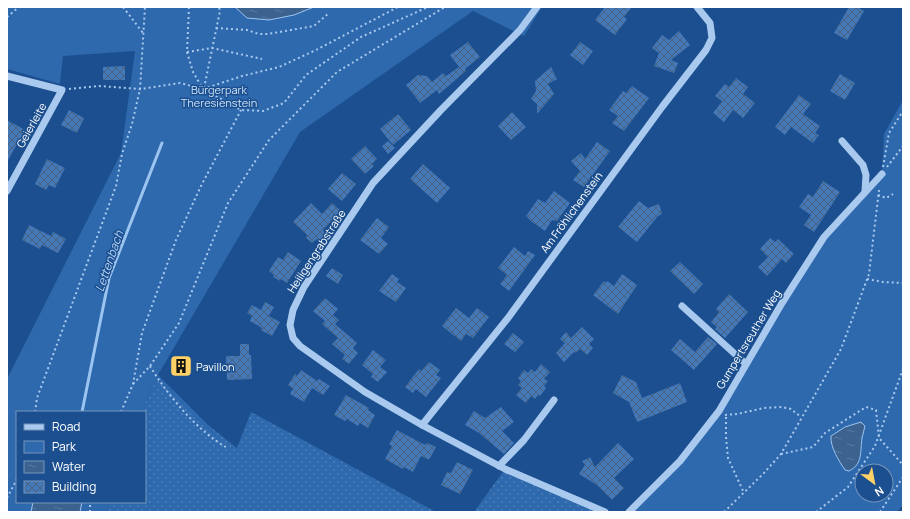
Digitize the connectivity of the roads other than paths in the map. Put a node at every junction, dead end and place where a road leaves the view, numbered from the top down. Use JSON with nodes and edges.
{"nodes":[{"id":1,"x":537,"y":7,"type":"edge"},
{"id":2,"x":697,"y":7,"type":"edge"},
{"id":3,"x":7,"y":76,"type":"edge"},
{"id":4,"x":842,"y":141,"type":"dead end"},
{"id":5,"x":882,"y":174,"type":"road end"},
{"id":6,"x":7,"y":190,"type":"edge"},
{"id":7,"x":865,"y":191,"type":"junction"},
{"id":8,"x":682,"y":306,"type":"dead end"},
{"id":9,"x":746,"y":364,"type":"junction"},
{"id":10,"x":554,"y":400,"type":"dead end"},
{"id":11,"x":422,"y":425,"type":"junction"},
{"id":12,"x":499,"y":466,"type":"junction"},
{"id":13,"x":605,"y":512,"type":"edge"},
{"id":14,"x":629,"y":512,"type":"edge"}],
"edges":[{"from":1,"to":11,"type":"street","name":"Heiligengrabstraße"},
{"from":2,"to":11,"type":"street","name":"Am Fröhlichenstein"},
{"from":3,"to":6,"type":"street","name":"Geierleite"},
{"from":4,"to":7,"type":"street"},
{"from":5,"to":7,"type":"street","name":"Gumpertsreuther Weg"},
{"from":7,"to":9,"type":"street","name":"Gumpertsreuther Weg"},
{"from":8,"to":9,"type":"street"},
{"from":9,"to":14,"type":"street","name":"Gumpertsreuther Weg"},
{"from":10,"to":12,"type":"street"},
{"from":11,"to":12,"type":"street","name":"Heiligengrabstraße"},
{"from":12,"to":13,"type":"street","name":"Heiligengrabstraße"}]}
